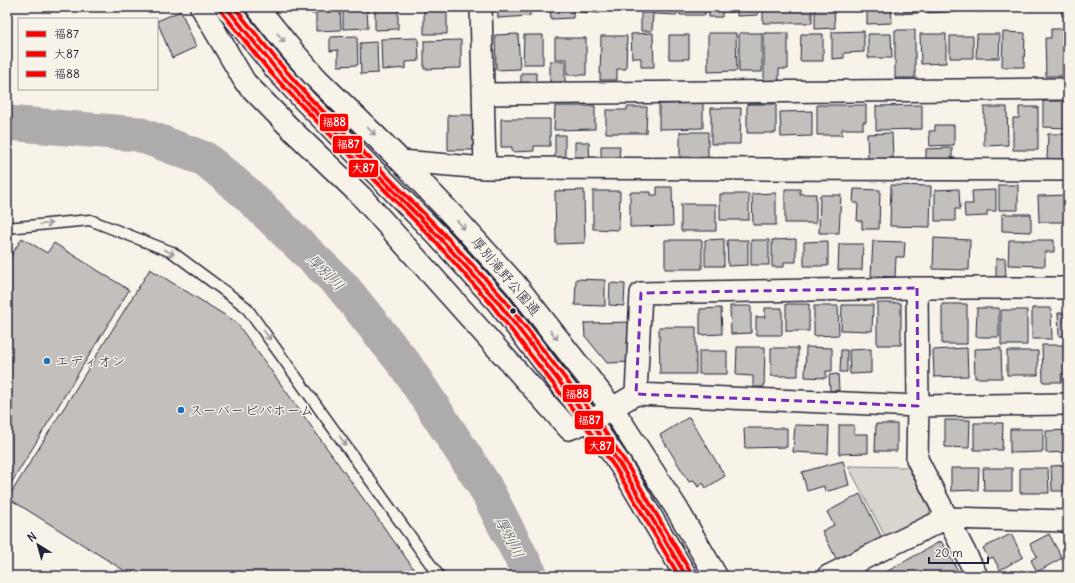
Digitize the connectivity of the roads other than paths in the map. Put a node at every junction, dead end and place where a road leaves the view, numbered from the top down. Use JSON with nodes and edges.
{"nodes":[{"id":1,"x":201,"y":7,"type":"edge"},
{"id":2,"x":226,"y":7,"type":"edge"},
{"id":3,"x":257,"y":7,"type":"edge"},
{"id":4,"x":480,"y":7,"type":"edge"},
{"id":5,"x":1068,"y":89,"type":"edge"},
{"id":6,"x":483,"y":94,"type":"junction"},
{"id":7,"x":402,"y":161,"type":"junction"},
{"id":8,"x":485,"y":168,"type":"junction"},
{"id":9,"x":1068,"y":170,"type":"edge"},
{"id":10,"x":7,"y":228,"type":"edge"},
{"id":11,"x":917,"y":288,"type":"junction"},
{"id":12,"x":1068,"y":288,"type":"edge"},
{"id":13,"x":636,"y":394,"type":"junction"},
{"id":14,"x":1068,"y":404,"type":"edge"},
{"id":15,"x":918,"y":406,"type":"junction"},
{"id":16,"x":612,"y":408,"type":"junction"},
{"id":17,"x":590,"y":421,"type":"junction"},
{"id":18,"x":947,"y":518,"type":"junction"},
{"id":19,"x":1066,"y":526,"type":"edge"},
{"id":20,"x":440,"y":576,"type":"edge"},
{"id":21,"x":686,"y":576,"type":"edge"},
{"id":22,"x":716,"y":576,"type":"edge"},
{"id":23,"x":828,"y":576,"type":"edge"},
{"id":24,"x":977,"y":576,"type":"edge"}],
"edges":[{"from":1,"to":17,"type":"street"},
{"from":2,"to":17,"type":"main road","name":"厚別滝野公園通"},
{"from":3,"to":7,"type":"main road","name":"厚別滝野公園通","one_way":true},
{"from":4,"to":6,"type":"street"},
{"from":5,"to":6,"type":"street"},
{"from":6,"to":8,"type":"street"},
{"from":7,"to":8,"type":"street"},
{"from":7,"to":16,"type":"main road","name":"厚別滝野公園通","one_way":true},
{"from":8,"to":9,"type":"street"},
{"from":10,"to":20,"type":"lane","one_way":true},
{"from":11,"to":12,"type":"street"},
{"from":11,"to":13,"type":"street"},
{"from":11,"to":15,"type":"street"},
{"from":13,"to":15,"type":"street"},
{"from":13,"to":16,"type":"street"},
{"from":14,"to":15,"type":"street"},
{"from":15,"to":18,"type":"street"},
{"from":16,"to":17,"type":"street"},
{"from":16,"to":22,"type":"main road","name":"厚別滝野公園通"},
{"from":17,"to":21,"type":"main road","name":"厚別滝野公園通"},
{"from":18,"to":19,"type":"street"},
{"from":18,"to":23,"type":"street"},
{"from":18,"to":24,"type":"street"}]}
